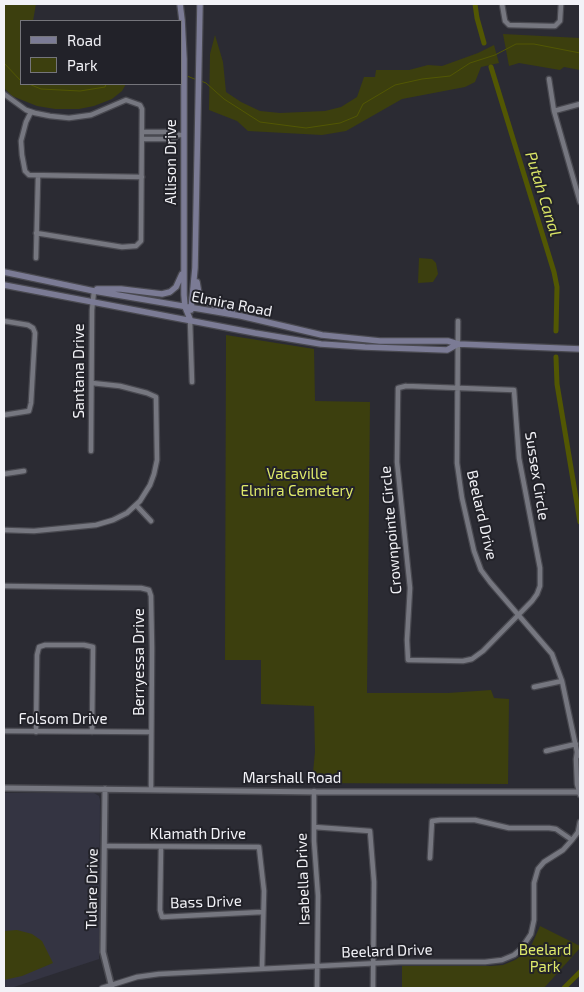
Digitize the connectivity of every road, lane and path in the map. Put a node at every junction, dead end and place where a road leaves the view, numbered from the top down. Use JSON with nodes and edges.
{"nodes":[{"id":1,"x":180,"y":4,"type":"edge"},
{"id":2,"x":200,"y":4,"type":"edge"},
{"id":3,"x":502,"y":4,"type":"edge"},
{"id":4,"x":561,"y":4,"type":"edge"},
{"id":5,"x":549,"y":79,"type":"dead end"},
{"id":6,"x":4,"y":94,"type":"edge"},
{"id":7,"x":580,"y":104,"type":"edge"},
{"id":8,"x":554,"y":111,"type":"junction"},
{"id":9,"x":31,"y":112,"type":"junction"},
{"id":10,"x":143,"y":132,"type":"junction"},
{"id":11,"x":180,"y":135,"type":"junction"},
{"id":12,"x":143,"y":139,"type":"junction"},
{"id":13,"x":38,"y":176,"type":"junction"},
{"id":14,"x":142,"y":177,"type":"junction"},
{"id":15,"x":580,"y":202,"type":"edge"},
{"id":16,"x":36,"y":233,"type":"junction"},
{"id":17,"x":36,"y":258,"type":"dead end"},
{"id":18,"x":195,"y":268,"type":"junction"},
{"id":19,"x":4,"y":272,"type":"edge"},
{"id":20,"x":183,"y":272,"type":"junction"},
{"id":21,"x":4,"y":285,"type":"edge"},
{"id":22,"x":91,"y":290,"type":"junction"},
{"id":23,"x":92,"y":301,"type":"junction"},
{"id":24,"x":188,"y":308,"type":"junction"},
{"id":25,"x":241,"y":316,"type":"junction"},
{"id":26,"x":190,"y":320,"type":"junction"},
{"id":27,"x":458,"y":320,"type":"dead end"},
{"id":28,"x":4,"y":321,"type":"edge"},
{"id":29,"x":458,"y":344,"type":"junction"},
{"id":30,"x":580,"y":349,"type":"edge"},
{"id":31,"x":192,"y":382,"type":"dead end"},
{"id":32,"x":92,"y":383,"type":"junction"},
{"id":33,"x":457,"y":388,"type":"junction"},
{"id":34,"x":4,"y":415,"type":"edge"},
{"id":35,"x":91,"y":451,"type":"dead end"},
{"id":36,"x":24,"y":471,"type":"dead end"},
{"id":37,"x":4,"y":474,"type":"edge"},
{"id":38,"x":136,"y":505,"type":"junction"},
{"id":39,"x":151,"y":521,"type":"dead end"},
{"id":40,"x":4,"y":530,"type":"edge"},
{"id":41,"x":4,"y":586,"type":"edge"},
{"id":42,"x":518,"y":614,"type":"junction"},
{"id":43,"x":562,"y":681,"type":"junction"},
{"id":44,"x":534,"y":687,"type":"dead end"},
{"id":45,"x":4,"y":731,"type":"edge"},
{"id":46,"x":36,"y":732,"type":"junction"},
{"id":47,"x":92,"y":732,"type":"junction"},
{"id":48,"x":152,"y":732,"type":"junction"},
{"id":49,"x":576,"y":744,"type":"junction"},
{"id":50,"x":546,"y":751,"type":"dead end"},
{"id":51,"x":579,"y":754,"type":"edge"},
{"id":52,"x":4,"y":788,"type":"edge"},
{"id":53,"x":105,"y":789,"type":"junction"},
{"id":54,"x":151,"y":790,"type":"junction"},
{"id":55,"x":314,"y":791,"type":"junction"},
{"id":56,"x":580,"y":792,"type":"edge"},
{"id":57,"x":580,"y":822,"type":"edge"},
{"id":58,"x":314,"y":827,"type":"junction"},
{"id":59,"x":572,"y":840,"type":"junction"},
{"id":60,"x":105,"y":846,"type":"junction"},
{"id":61,"x":161,"y":847,"type":"junction"},
{"id":62,"x":430,"y":858,"type":"dead end"},
{"id":63,"x":262,"y":912,"type":"junction"},
{"id":64,"x":374,"y":964,"type":"junction"},
{"id":65,"x":318,"y":966,"type":"junction"},
{"id":66,"x":262,"y":969,"type":"junction"},
{"id":67,"x":111,"y":987,"type":"edge"},
{"id":68,"x":102,"y":988,"type":"edge"},
{"id":69,"x":317,"y":988,"type":"edge"},
{"id":70,"x":373,"y":988,"type":"edge"}],
"edges":[{"from":1,"to":11,"type":"main road","name":"Allison Drive"},
{"from":2,"to":18,"type":"main road","name":"Allison Drive"},
{"from":3,"to":4,"type":"street"},
{"from":5,"to":8,"type":"street"},
{"from":6,"to":9,"type":"street"},
{"from":7,"to":8,"type":"street"},
{"from":8,"to":15,"type":"street"},
{"from":9,"to":10,"type":"street"},
{"from":9,"to":13,"type":"street"},
{"from":10,"to":11,"type":"street"},
{"from":10,"to":12,"type":"street"},
{"from":11,"to":12,"type":"street"},
{"from":11,"to":20,"type":"main road","name":"Allison Drive"},
{"from":12,"to":14,"type":"street"},
{"from":13,"to":14,"type":"street"},
{"from":13,"to":16,"type":"street"},
{"from":14,"to":16,"type":"street"},
{"from":16,"to":17,"type":"street"},
{"from":18,"to":24,"type":"main road","name":"Allison Drive"},
{"from":18,"to":25,"type":"main road"},
{"from":19,"to":22,"type":"main road","name":"Elmira Road"},
{"from":20,"to":22,"type":"main road"},
{"from":20,"to":24,"type":"main road","name":"Allison Drive"},
{"from":21,"to":23,"type":"main road","name":"Elmira Road"},
{"from":22,"to":23,"type":"street","name":"Santana Drive"},
{"from":22,"to":24,"type":"main road","name":"Elmira Road"},
{"from":23,"to":26,"type":"main road","name":"Elmira Road"},
{"from":23,"to":32,"type":"street","name":"Santana Drive"},
{"from":24,"to":25,"type":"main road","name":"Elmira Road"},
{"from":24,"to":26,"type":"main road","name":"Allison Drive"},
{"from":25,"to":29,"type":"main road","name":"Elmira Road"},
{"from":26,"to":29,"type":"main road","name":"Elmira Road"},
{"from":26,"to":31,"type":"street","name":"Allison Drive"},
{"from":27,"to":29,"type":"street","name":"Beelard Drive"},
{"from":28,"to":34,"type":"street"},
{"from":29,"to":30,"type":"main road","name":"Elmira Road"},
{"from":29,"to":33,"type":"street","name":"Beelard Drive"},
{"from":32,"to":35,"type":"street","name":"Santana Drive"},
{"from":32,"to":38,"type":"street"},
{"from":33,"to":42,"type":"street","name":"Beelard Drive"},
{"from":33,"to":42,"type":"street","name":"Sussex Circle"},
{"from":33,"to":42,"type":"street","name":"Crownpointe Circle"},
{"from":36,"to":37,"type":"street"},
{"from":38,"to":39,"type":"street"},
{"from":38,"to":40,"type":"street"},
{"from":41,"to":48,"type":"street","name":"Berryessa Drive"},
{"from":42,"to":43,"type":"street","name":"Beelard Drive"},
{"from":43,"to":44,"type":"street"},
{"from":43,"to":49,"type":"street","name":"Beelard Drive"},
{"from":45,"to":46,"type":"street","name":"Folsom Drive"},
{"from":46,"to":47,"type":"street","name":"Folsom Drive"},
{"from":46,"to":47,"type":"street"},
{"from":47,"to":48,"type":"street","name":"Folsom Drive"},
{"from":48,"to":54,"type":"street","name":"Berryessa Drive"},
{"from":49,"to":50,"type":"street"},
{"from":49,"to":51,"type":"street","name":"Beelard Drive"},
{"from":51,"to":56,"type":"street","name":"Beelard Drive"},
{"from":52,"to":53,"type":"street","name":"Marshall Road"},
{"from":53,"to":54,"type":"street","name":"Marshall Road"},
{"from":53,"to":60,"type":"street","name":"Tulare Drive"},
{"from":54,"to":55,"type":"street","name":"Marshall Road"},
{"from":55,"to":56,"type":"street","name":"Marshall Road"},
{"from":55,"to":58,"type":"street","name":"Isabella Drive"},
{"from":57,"to":59,"type":"street","name":"Beelard Drive"},
{"from":58,"to":64,"type":"street"},
{"from":58,"to":65,"type":"street","name":"Isabella Drive"},
{"from":59,"to":62,"type":"street"},
{"from":59,"to":64,"type":"street","name":"Beelard Drive"},
{"from":60,"to":61,"type":"street","name":"Klamath Drive"},
{"from":60,"to":67,"type":"street","name":"Tulare Drive"},
{"from":61,"to":63,"type":"street","name":"Klamath Drive"},
{"from":61,"to":63,"type":"street","name":"Bass Drive"},
{"from":63,"to":66,"type":"street","name":"Klamath Drive"},
{"from":64,"to":65,"type":"street","name":"Beelard Drive"},
{"from":64,"to":70,"type":"street"},
{"from":65,"to":66,"type":"street","name":"Beelard Drive"},
{"from":65,"to":69,"type":"street","name":"Isabella Drive"},
{"from":66,"to":67,"type":"street","name":"Beelard Drive"},
{"from":67,"to":68,"type":"street","name":"Beelard Drive"}]}
